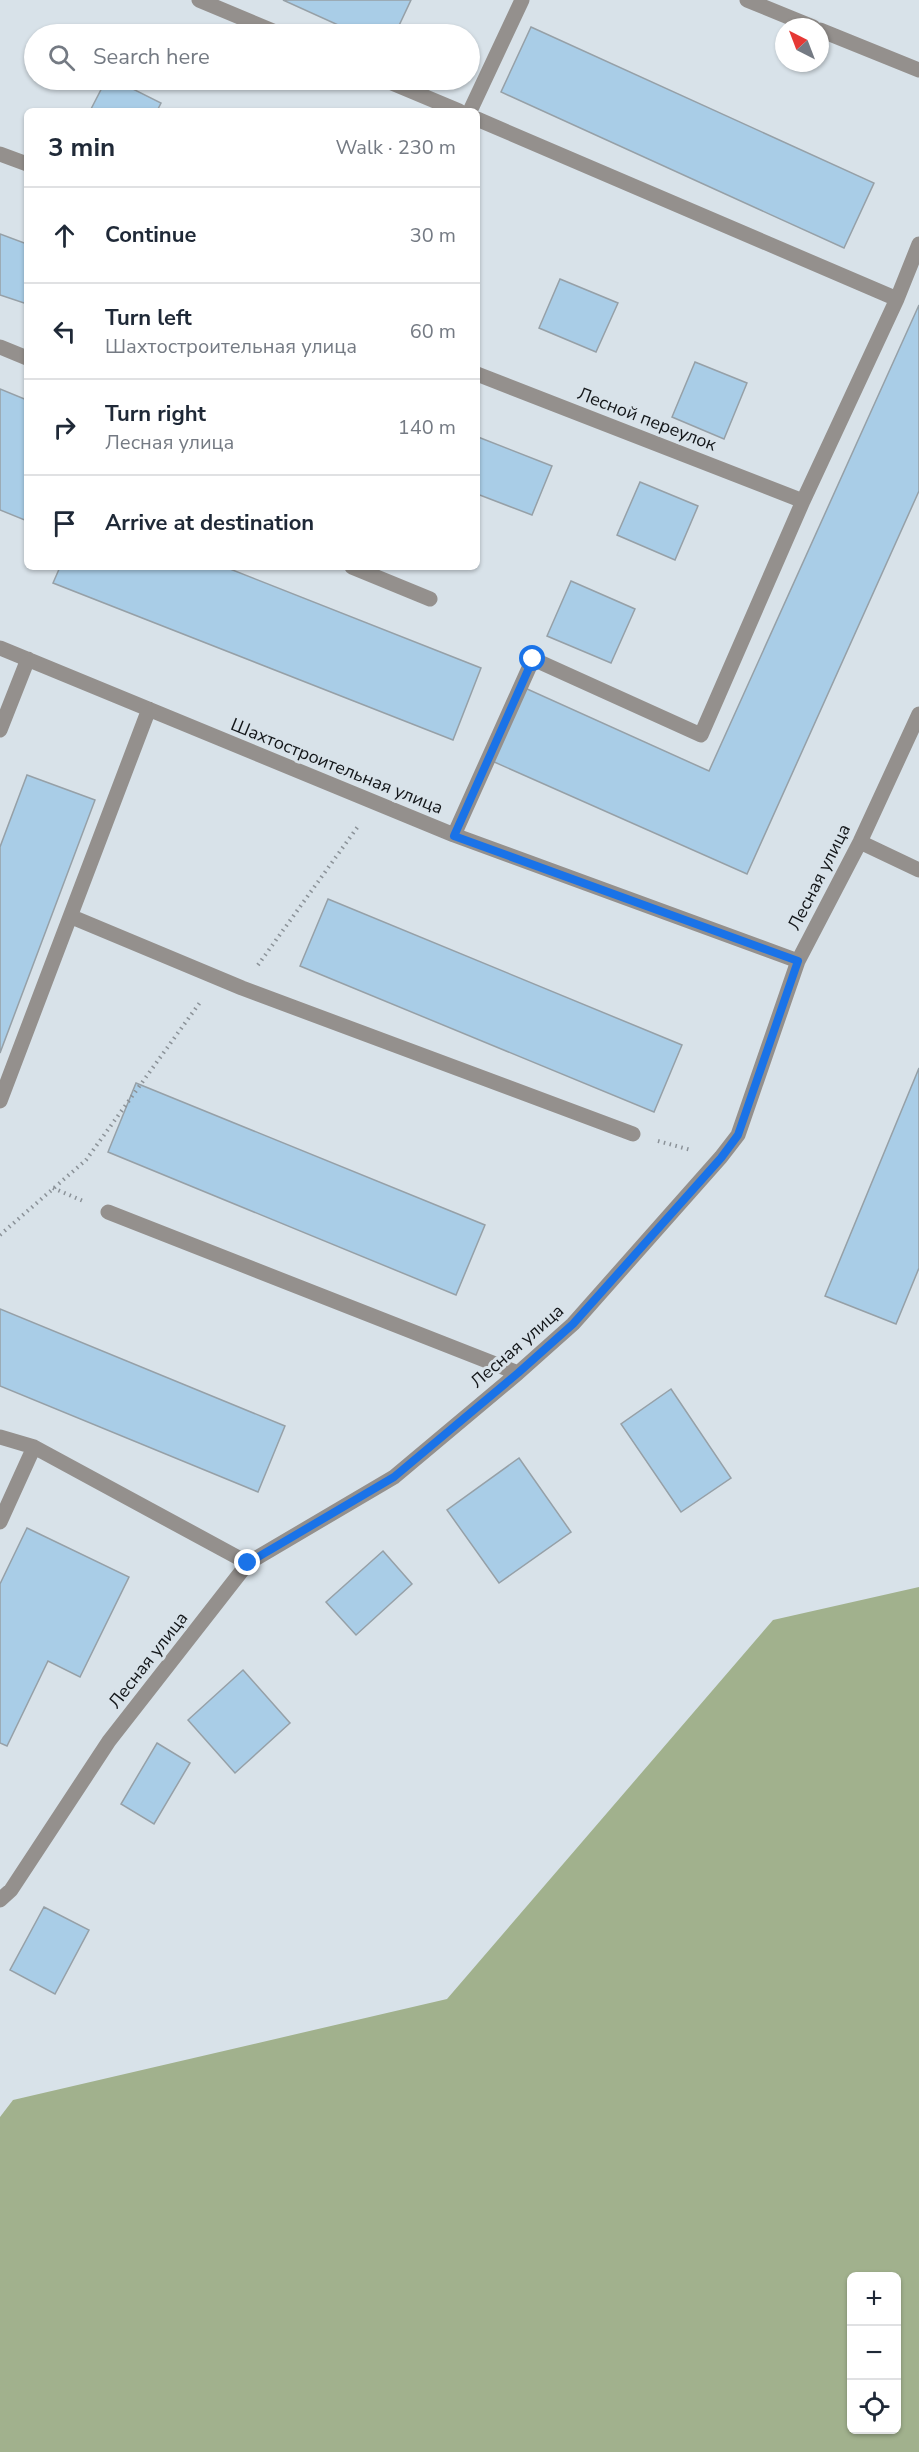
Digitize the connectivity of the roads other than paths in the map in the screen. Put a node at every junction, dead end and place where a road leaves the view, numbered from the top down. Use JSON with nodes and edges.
{"nodes":[{"id":1,"x":199,"y":0,"type":"edge"},
{"id":2,"x":522,"y":0,"type":"edge"},
{"id":3,"x":747,"y":0,"type":"edge"},
{"id":4,"x":791,"y":18,"type":"edge"},
{"id":5,"x":256,"y":24,"type":"edge"},
{"id":6,"x":829,"y":34,"type":"edge"},
{"id":7,"x":919,"y":70,"type":"edge"},
{"id":8,"x":409,"y":90,"type":"edge"},
{"id":9,"x":480,"y":90,"type":"edge"},
{"id":10,"x":480,"y":90,"type":"edge"},
{"id":11,"x":452,"y":108,"type":"edge"},
{"id":12,"x":471,"y":108,"type":"edge"},
{"id":13,"x":480,"y":120,"type":"edge"},
{"id":14,"x":0,"y":154,"type":"edge"},
{"id":15,"x":24,"y":164,"type":"edge"},
{"id":16,"x":919,"y":244,"type":"edge"},
{"id":17,"x":897,"y":299,"type":"junction"},
{"id":18,"x":0,"y":348,"type":"edge"},
{"id":19,"x":24,"y":357,"type":"edge"},
{"id":20,"x":480,"y":375,"type":"edge"},
{"id":21,"x":803,"y":501,"type":"junction"},
{"id":22,"x":359,"y":570,"type":"edge"},
{"id":23,"x":430,"y":599,"type":"dead end"},
{"id":24,"x":0,"y":648,"type":"edge"},
{"id":25,"x":28,"y":659,"type":"junction"},
{"id":26,"x":149,"y":709,"type":"junction"},
{"id":27,"x":919,"y":714,"type":"edge"},
{"id":28,"x":0,"y":730,"type":"edge"},
{"id":29,"x":454,"y":836,"type":"junction"},
{"id":30,"x":860,"y":842,"type":"junction"},
{"id":31,"x":919,"y":870,"type":"edge"},
{"id":32,"x":72,"y":917,"type":"junction"},
{"id":33,"x":798,"y":961,"type":"junction"},
{"id":34,"x":0,"y":1101,"type":"edge"},
{"id":35,"x":633,"y":1134,"type":"road end"},
{"id":36,"x":108,"y":1212,"type":"dead end"},
{"id":37,"x":518,"y":1373,"type":"junction"},
{"id":38,"x":0,"y":1437,"type":"edge"},
{"id":39,"x":34,"y":1447,"type":"junction"},
{"id":40,"x":0,"y":1522,"type":"edge"},
{"id":41,"x":248,"y":1563,"type":"junction"},
{"id":42,"x":0,"y":1900,"type":"edge"}],
"edges":[{"from":1,"to":5,"type":"street"},
{"from":2,"to":10,"type":"street"},
{"from":3,"to":4,"type":"street"},
{"from":6,"to":7,"type":"street"},
{"from":8,"to":11,"type":"street"},
{"from":9,"to":12,"type":"street"},
{"from":13,"to":17,"type":"street"},
{"from":14,"to":15,"type":"street"},
{"from":16,"to":17,"type":"street"},
{"from":17,"to":21,"type":"street"},
{"from":18,"to":19,"type":"street"},
{"from":20,"to":21,"type":"street","name":"Лесной переулок"},
{"from":21,"to":29,"type":"street"},
{"from":22,"to":23,"type":"street"},
{"from":24,"to":25,"type":"street","name":"Шахтостроительная улица"},
{"from":25,"to":26,"type":"street","name":"Шахтостроительная улица"},
{"from":25,"to":28,"type":"street"},
{"from":26,"to":29,"type":"street","name":"Шахтостроительная улица"},
{"from":26,"to":32,"type":"street"},
{"from":27,"to":30,"type":"street","name":"Лесная улица"},
{"from":29,"to":33,"type":"street","name":"Шахтостроительная улица"},
{"from":30,"to":31,"type":"street"},
{"from":30,"to":33,"type":"street","name":"Лесная улица"},
{"from":32,"to":34,"type":"street"},
{"from":32,"to":35,"type":"street"},
{"from":33,"to":37,"type":"street","name":"Лесная улица"},
{"from":36,"to":37,"type":"street"},
{"from":37,"to":41,"type":"street","name":"Лесная улица"},
{"from":38,"to":39,"type":"street"},
{"from":39,"to":40,"type":"street"},
{"from":39,"to":41,"type":"street"},
{"from":41,"to":42,"type":"street","name":"Лесная улица"}]}
